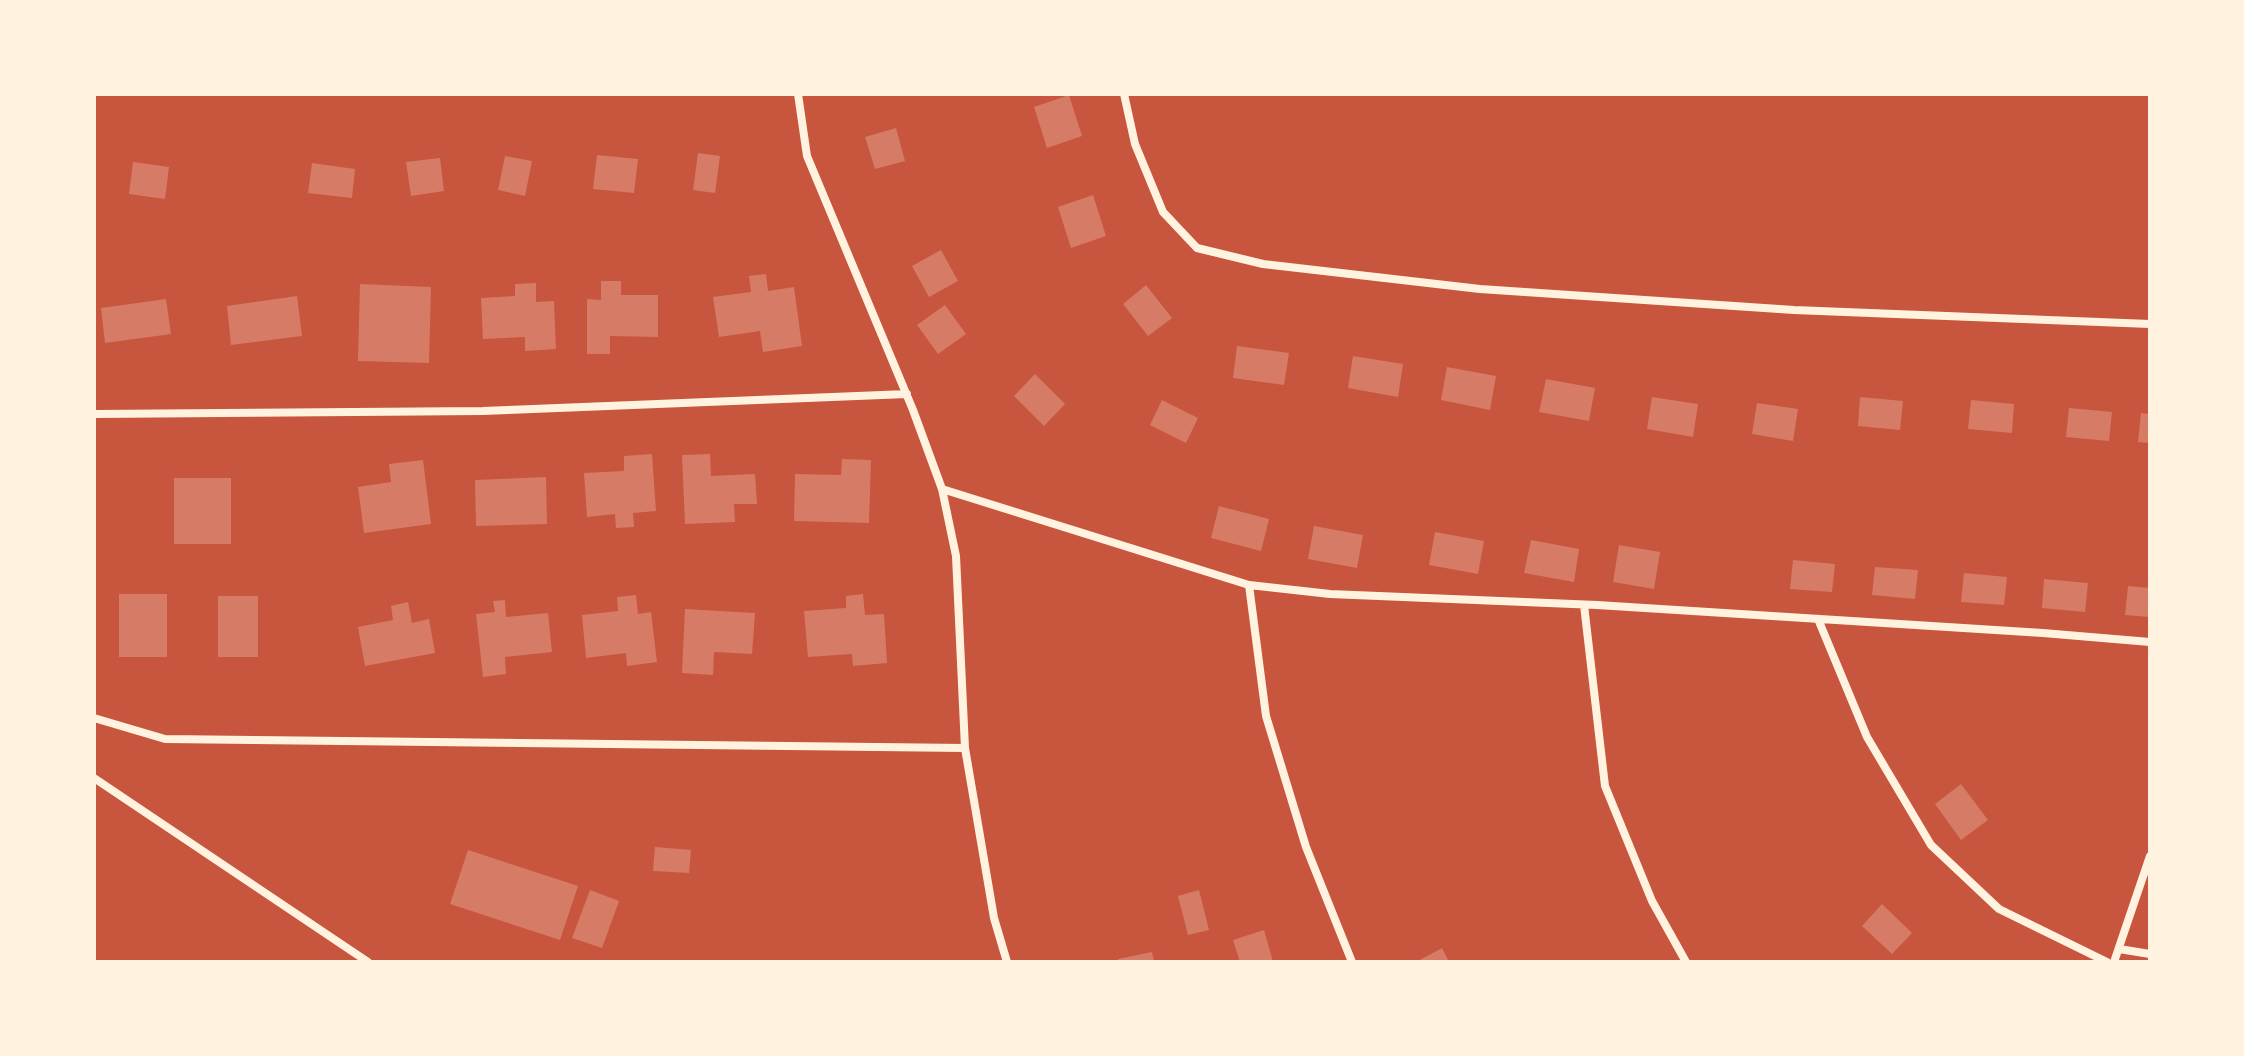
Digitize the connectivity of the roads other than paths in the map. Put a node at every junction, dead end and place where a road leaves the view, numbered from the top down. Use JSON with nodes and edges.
{"nodes":[{"id":1,"x":798,"y":94,"type":"edge"},
{"id":2,"x":1124,"y":94,"type":"edge"},
{"id":3,"x":2150,"y":324,"type":"edge"},
{"id":4,"x":907,"y":394,"type":"junction"},
{"id":5,"x":94,"y":414,"type":"edge"},
{"id":6,"x":942,"y":489,"type":"junction"},
{"id":7,"x":1249,"y":585,"type":"junction"},
{"id":8,"x":1584,"y":605,"type":"junction"},
{"id":9,"x":1818,"y":619,"type":"junction"},
{"id":10,"x":2150,"y":642,"type":"edge"},
{"id":11,"x":94,"y":718,"type":"edge"},
{"id":12,"x":965,"y":748,"type":"junction"},
{"id":13,"x":94,"y":778,"type":"edge"},
{"id":14,"x":2150,"y":856,"type":"edge"},
{"id":15,"x":2119,"y":949,"type":"junction"},
{"id":16,"x":2150,"y":954,"type":"edge"},
{"id":17,"x":368,"y":962,"type":"edge"},
{"id":18,"x":1007,"y":962,"type":"edge"},
{"id":19,"x":1352,"y":962,"type":"edge"},
{"id":20,"x":1686,"y":962,"type":"edge"},
{"id":21,"x":2107,"y":962,"type":"edge"},
{"id":22,"x":2114,"y":962,"type":"edge"}],
"edges":[{"from":1,"to":4,"type":"street"},
{"from":2,"to":3,"type":"street"},
{"from":4,"to":5,"type":"street"},
{"from":4,"to":6,"type":"street"},
{"from":6,"to":7,"type":"street"},
{"from":6,"to":12,"type":"street"},
{"from":7,"to":8,"type":"street"},
{"from":7,"to":19,"type":"street"},
{"from":8,"to":9,"type":"street"},
{"from":8,"to":20,"type":"street"},
{"from":9,"to":10,"type":"street"},
{"from":9,"to":21,"type":"street"},
{"from":11,"to":12,"type":"street"},
{"from":12,"to":18,"type":"street"},
{"from":13,"to":17,"type":"street"},
{"from":14,"to":15,"type":"street"},
{"from":15,"to":16,"type":"street"},
{"from":15,"to":22,"type":"street"}]}
